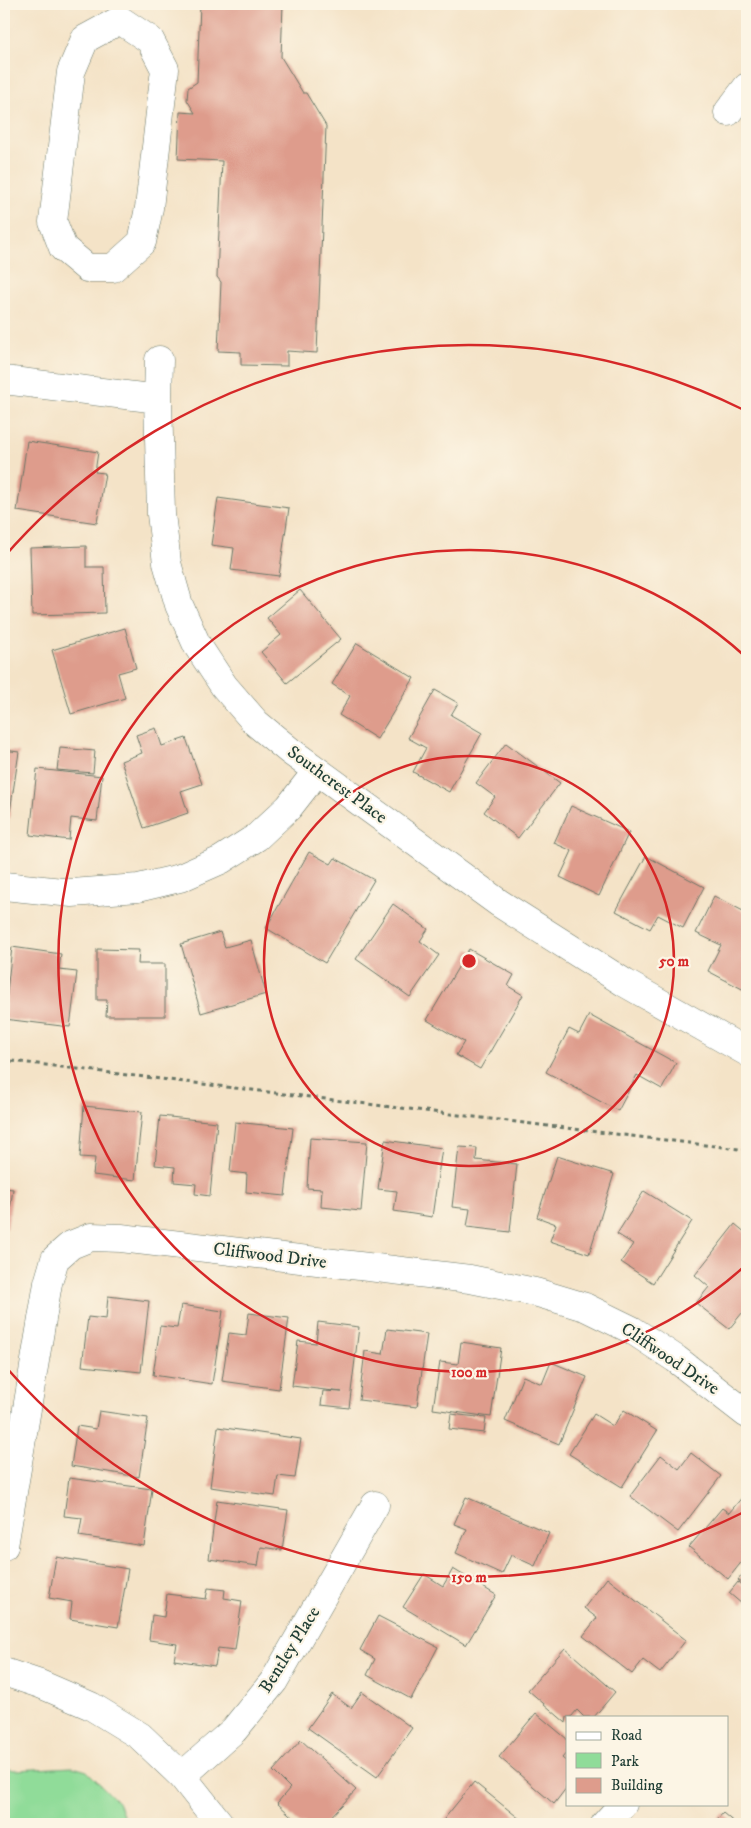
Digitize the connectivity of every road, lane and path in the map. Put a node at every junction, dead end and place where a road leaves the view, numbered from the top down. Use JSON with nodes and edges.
{"nodes":[{"id":1,"x":120,"y":12,"type":"edge"},
{"id":2,"x":747,"y":87,"type":"edge"},
{"id":3,"x":728,"y":112,"type":"dead end"},
{"id":4,"x":160,"y":360,"type":"dead end"},
{"id":5,"x":4,"y":380,"type":"edge"},
{"id":6,"x":158,"y":399,"type":"junction"},
{"id":7,"x":318,"y":771,"type":"junction"},
{"id":8,"x":4,"y":886,"type":"edge"},
{"id":9,"x":747,"y":1052,"type":"edge"},
{"id":10,"x":4,"y":1060,"type":"edge"},
{"id":11,"x":747,"y":1150,"type":"edge"},
{"id":12,"x":747,"y":1414,"type":"edge"},
{"id":13,"x":375,"y":1505,"type":"dead end"},
{"id":14,"x":4,"y":1546,"type":"edge"},
{"id":15,"x":4,"y":1672,"type":"edge"},
{"id":16,"x":182,"y":1776,"type":"junction"},
{"id":17,"x":621,"y":1806,"type":"edge"},
{"id":18,"x":220,"y":1824,"type":"edge"},
{"id":19,"x":605,"y":1824,"type":"edge"}],
"edges":[{"from":1,"to":1,"type":"street"},
{"from":2,"to":3,"type":"street"},
{"from":4,"to":6,"type":"street","name":"Southcrest Place"},
{"from":5,"to":6,"type":"street"},
{"from":6,"to":7,"type":"street","name":"Southcrest Place"},
{"from":7,"to":8,"type":"street"},
{"from":7,"to":9,"type":"street","name":"Southcrest Place"},
{"from":10,"to":11,"type":"path"},
{"from":12,"to":14,"type":"street","name":"Cliffwood Drive"},
{"from":13,"to":16,"type":"street","name":"Bentley Place"},
{"from":15,"to":16,"type":"street"},
{"from":16,"to":18,"type":"street"},
{"from":17,"to":19,"type":"street"}]}
